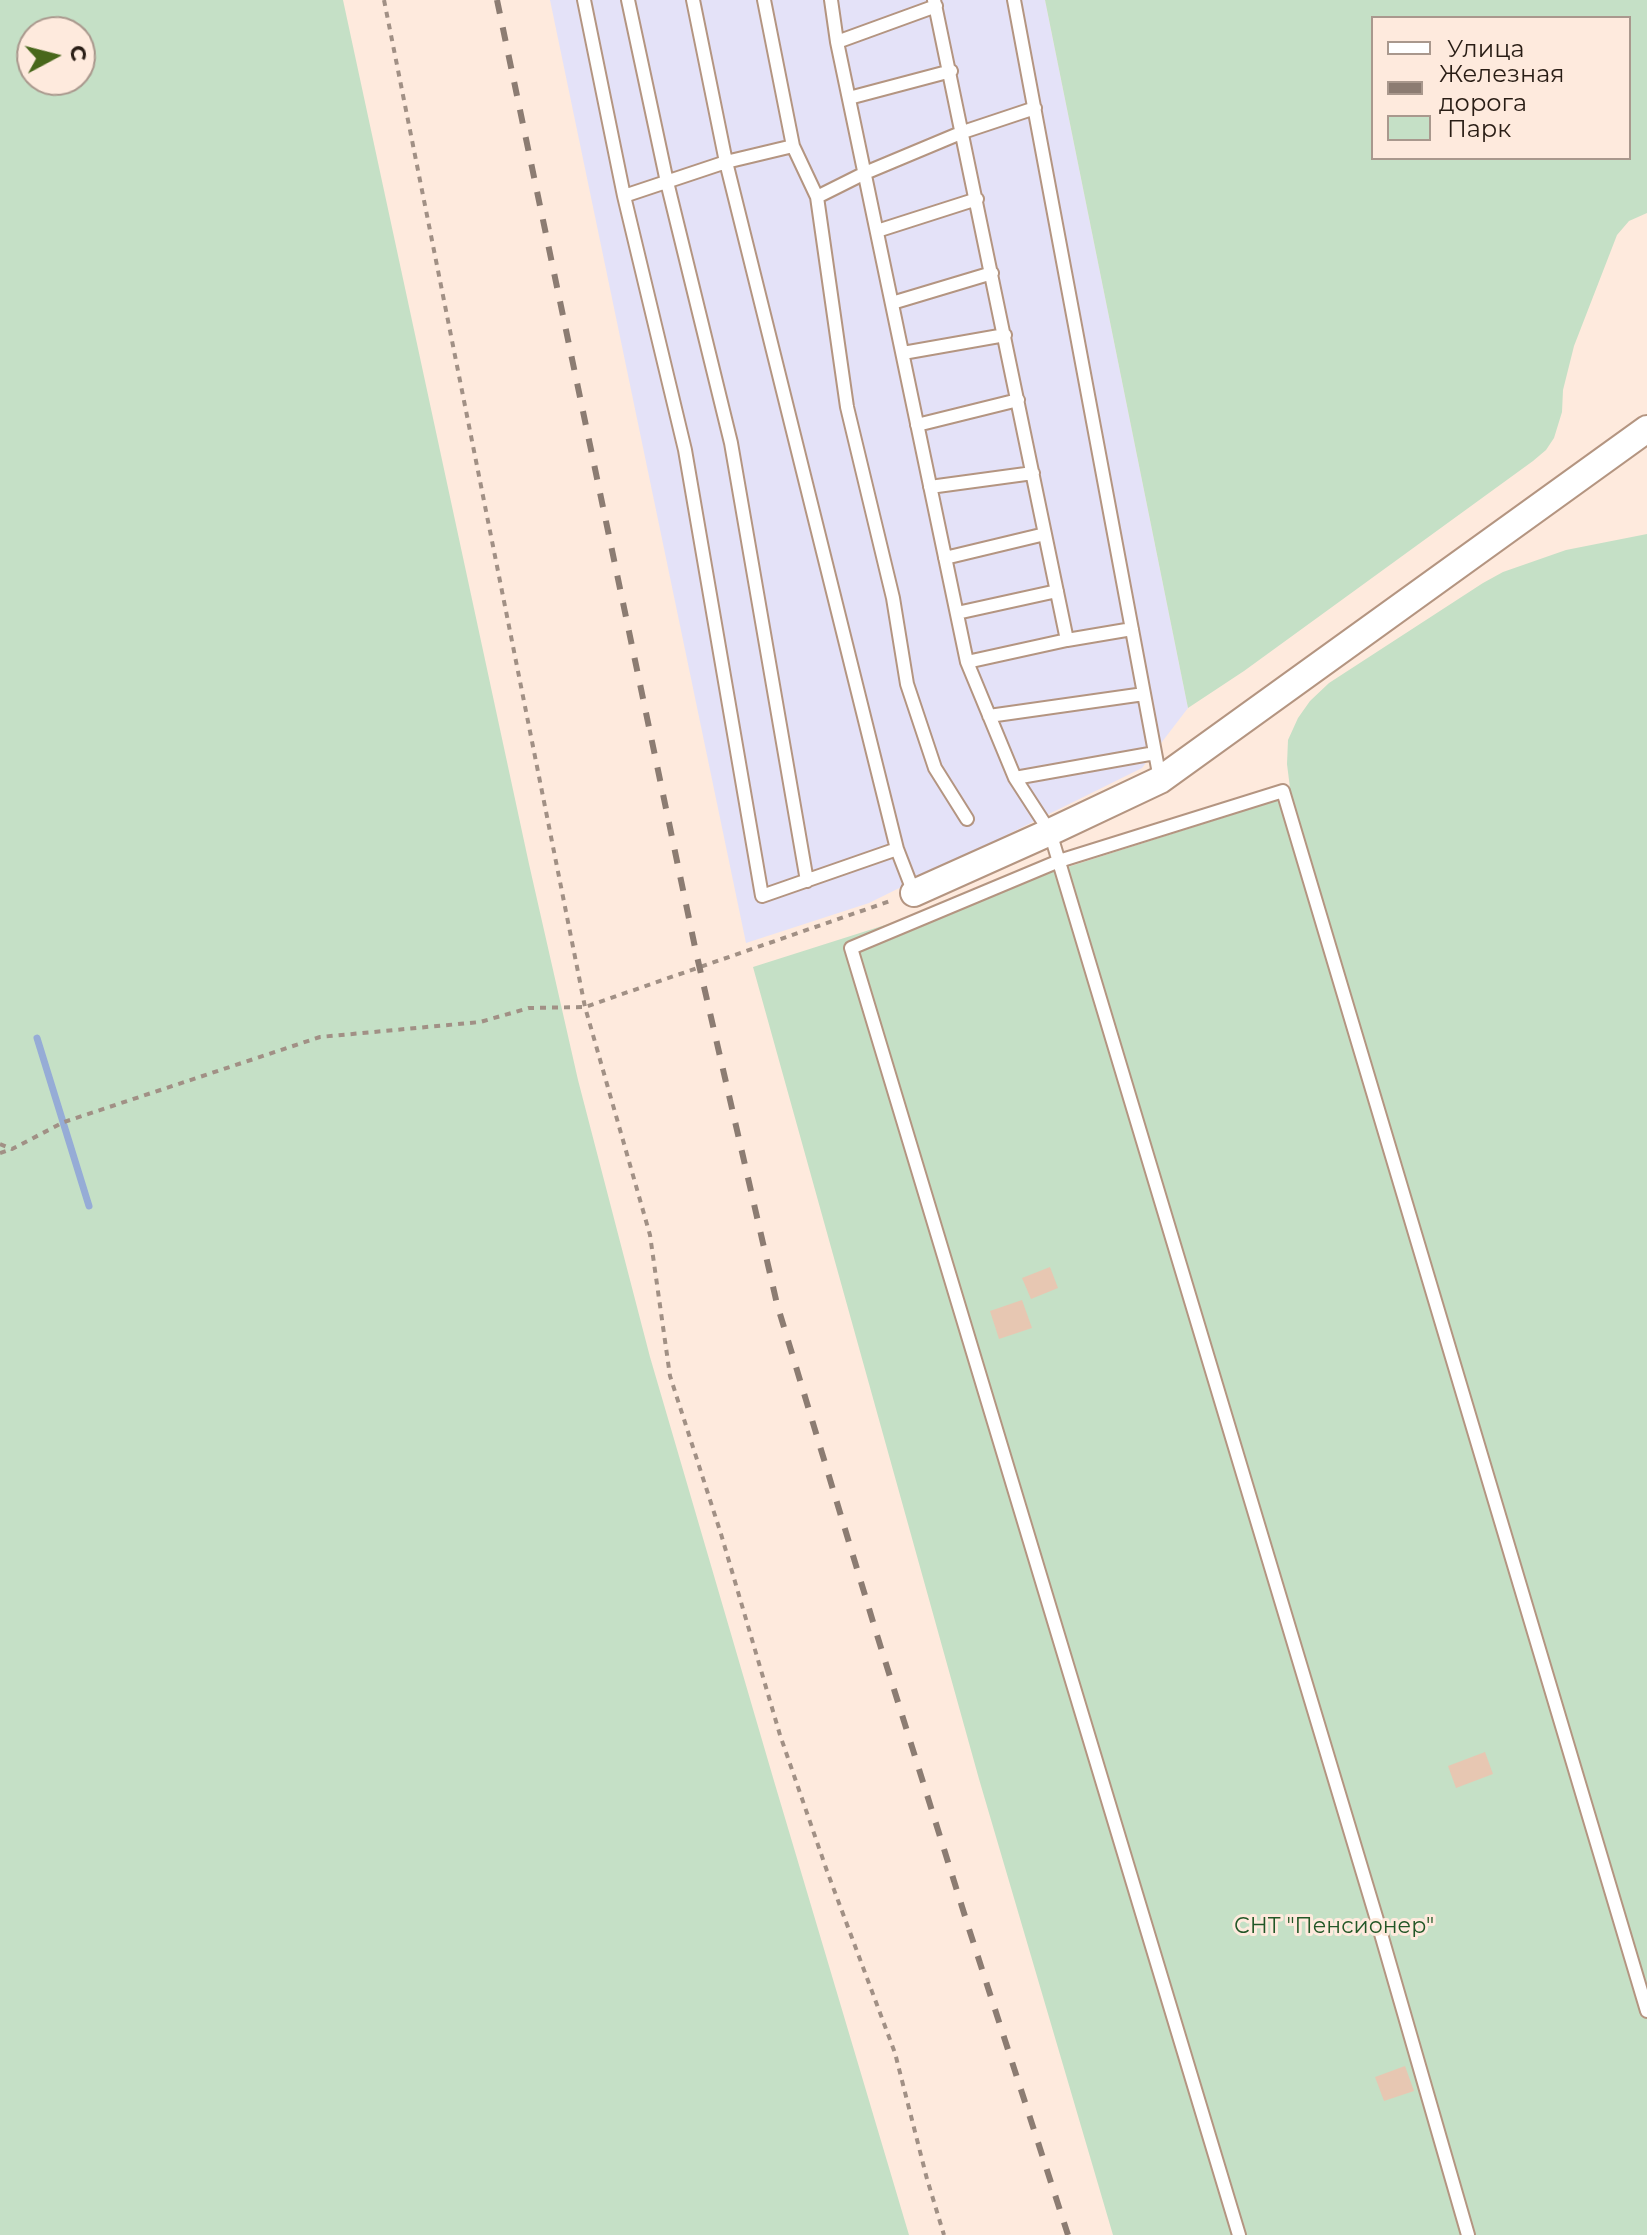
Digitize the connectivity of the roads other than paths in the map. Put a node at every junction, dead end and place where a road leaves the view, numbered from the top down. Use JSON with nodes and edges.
{"nodes":[{"id":1,"x":584,"y":0,"type":"edge"},
{"id":2,"x":628,"y":0,"type":"edge"},
{"id":3,"x":693,"y":0,"type":"edge"},
{"id":4,"x":764,"y":0,"type":"edge"},
{"id":5,"x":831,"y":0,"type":"edge"},
{"id":6,"x":1014,"y":0,"type":"edge"},
{"id":7,"x":935,"y":3,"type":"edge"},
{"id":8,"x":837,"y":42,"type":"junction"},
{"id":9,"x":951,"y":71,"type":"junction"},
{"id":10,"x":849,"y":98,"type":"junction"},
{"id":11,"x":1035,"y":108,"type":"junction"},
{"id":12,"x":963,"y":132,"type":"junction"},
{"id":13,"x":793,"y":146,"type":"junction"},
{"id":14,"x":726,"y":162,"type":"junction"},
{"id":15,"x":865,"y":173,"type":"junction"},
{"id":16,"x":667,"y":182,"type":"junction"},
{"id":17,"x":624,"y":196,"type":"junction"},
{"id":18,"x":817,"y":197,"type":"junction"},
{"id":19,"x":977,"y":199,"type":"junction"},
{"id":20,"x":877,"y":231,"type":"junction"},
{"id":21,"x":992,"y":273,"type":"junction"},
{"id":22,"x":892,"y":303,"type":"junction"},
{"id":23,"x":1005,"y":335,"type":"junction"},
{"id":24,"x":903,"y":353,"type":"junction"},
{"id":25,"x":1018,"y":400,"type":"junction"},
{"id":26,"x":917,"y":425,"type":"junction"},
{"id":27,"x":1647,"y":429,"type":"edge"},
{"id":28,"x":1033,"y":473,"type":"junction"},
{"id":29,"x":930,"y":487,"type":"junction"},
{"id":30,"x":1045,"y":534,"type":"junction"},
{"id":31,"x":945,"y":558,"type":"junction"},
{"id":32,"x":1057,"y":591,"type":"junction"},
{"id":33,"x":957,"y":613,"type":"junction"},
{"id":34,"x":1132,"y":629,"type":"junction"},
{"id":35,"x":1067,"y":640,"type":"junction"},
{"id":36,"x":967,"y":662,"type":"junction"},
{"id":37,"x":1144,"y":694,"type":"junction"},
{"id":38,"x":989,"y":716,"type":"junction"},
{"id":39,"x":1155,"y":753,"type":"junction"},
{"id":40,"x":1015,"y":778,"type":"junction"},
{"id":41,"x":1160,"y":780,"type":"junction"},
{"id":42,"x":967,"y":819,"type":"dead end"},
{"id":43,"x":1050,"y":832,"type":"junction"},
{"id":44,"x":897,"y":849,"type":"junction"},
{"id":45,"x":1059,"y":861,"type":"junction"},
{"id":46,"x":807,"y":881,"type":"junction"},
{"id":47,"x":914,"y":893,"type":"joint"},
{"id":48,"x":1647,"y":2011,"type":"edge"},
{"id":49,"x":1239,"y":2235,"type":"edge"},
{"id":50,"x":1468,"y":2235,"type":"edge"}],
"edges":[{"from":1,"to":17,"type":"lane"},
{"from":2,"to":16,"type":"lane"},
{"from":3,"to":14,"type":"lane"},
{"from":4,"to":13,"type":"lane"},
{"from":5,"to":8,"type":"lane"},
{"from":6,"to":11,"type":"lane"},
{"from":7,"to":8,"type":"lane"},
{"from":7,"to":9,"type":"lane"},
{"from":8,"to":10,"type":"lane"},
{"from":9,"to":10,"type":"lane"},
{"from":9,"to":12,"type":"lane"},
{"from":10,"to":15,"type":"lane"},
{"from":11,"to":12,"type":"lane"},
{"from":11,"to":34,"type":"lane"},
{"from":12,"to":15,"type":"lane"},
{"from":12,"to":19,"type":"lane"},
{"from":13,"to":14,"type":"lane"},
{"from":13,"to":18,"type":"lane"},
{"from":14,"to":16,"type":"lane"},
{"from":14,"to":44,"type":"lane"},
{"from":15,"to":18,"type":"lane"},
{"from":15,"to":20,"type":"lane"},
{"from":16,"to":17,"type":"lane"},
{"from":16,"to":46,"type":"lane"},
{"from":17,"to":46,"type":"lane"},
{"from":18,"to":42,"type":"lane"},
{"from":19,"to":20,"type":"lane"},
{"from":19,"to":21,"type":"lane"},
{"from":20,"to":22,"type":"lane"},
{"from":21,"to":22,"type":"lane"},
{"from":21,"to":23,"type":"lane"},
{"from":22,"to":24,"type":"lane"},
{"from":23,"to":24,"type":"lane"},
{"from":23,"to":25,"type":"lane"},
{"from":24,"to":26,"type":"lane"},
{"from":25,"to":26,"type":"lane"},
{"from":25,"to":28,"type":"lane"},
{"from":26,"to":29,"type":"lane"},
{"from":27,"to":41,"type":"street"},
{"from":28,"to":29,"type":"lane"},
{"from":28,"to":30,"type":"lane"},
{"from":29,"to":31,"type":"lane"},
{"from":30,"to":31,"type":"lane"},
{"from":30,"to":32,"type":"lane"},
{"from":31,"to":33,"type":"lane"},
{"from":32,"to":33,"type":"lane"},
{"from":32,"to":35,"type":"lane"},
{"from":33,"to":36,"type":"lane"},
{"from":34,"to":35,"type":"lane"},
{"from":34,"to":37,"type":"lane"},
{"from":35,"to":36,"type":"lane"},
{"from":36,"to":38,"type":"lane"},
{"from":37,"to":38,"type":"lane"},
{"from":37,"to":39,"type":"lane"},
{"from":38,"to":40,"type":"lane"},
{"from":39,"to":40,"type":"lane"},
{"from":39,"to":41,"type":"lane"},
{"from":40,"to":43,"type":"lane"},
{"from":41,"to":43,"type":"street"},
{"from":43,"to":45,"type":"lane"},
{"from":43,"to":47,"type":"street"},
{"from":44,"to":46,"type":"lane"},
{"from":44,"to":47,"type":"lane"},
{"from":45,"to":48,"type":"lane"},
{"from":45,"to":49,"type":"lane"},
{"from":45,"to":50,"type":"lane"}]}
